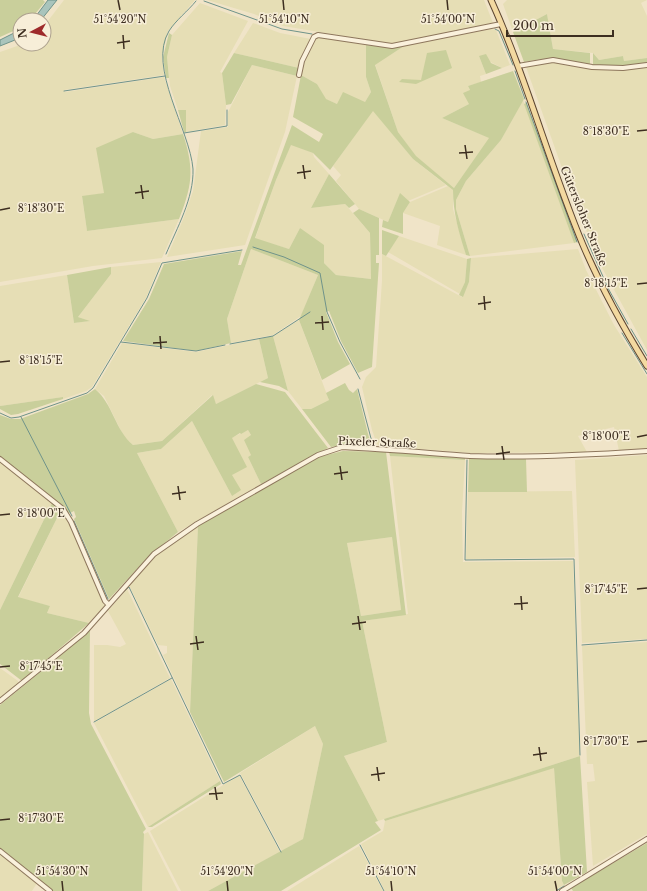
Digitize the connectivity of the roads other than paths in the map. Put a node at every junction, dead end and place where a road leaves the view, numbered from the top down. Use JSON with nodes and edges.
{"nodes":[{"id":1,"x":492,"y":2,"type":"edge"},
{"id":2,"x":501,"y":24,"type":"junction"},
{"id":3,"x":647,"y":65,"type":"edge"},
{"id":4,"x":518,"y":66,"type":"junction"},
{"id":5,"x":299,"y":75,"type":"dead end"},
{"id":6,"x":647,"y":366,"type":"edge"},
{"id":7,"x":647,"y":452,"type":"edge"},
{"id":8,"x":0,"y":459,"type":"edge"},
{"id":9,"x":108,"y":604,"type":"junction"},
{"id":10,"x":0,"y":701,"type":"edge"},
{"id":11,"x":647,"y":839,"type":"edge"},
{"id":12,"x":0,"y":851,"type":"edge"},
{"id":13,"x":50,"y":891,"type":"edge"},
{"id":14,"x":562,"y":891,"type":"edge"}],
"edges":[{"from":1,"to":2,"type":"main road","name":"Gütersloher Straße"},
{"from":2,"to":4,"type":"main road","name":"Gütersloher Straße"},
{"from":2,"to":5,"type":"street"},
{"from":3,"to":4,"type":"street"},
{"from":4,"to":6,"type":"main road","name":"Gütersloher Straße"},
{"from":7,"to":9,"type":"street","name":"Pixeler Straße"},
{"from":8,"to":9,"type":"street"},
{"from":9,"to":10,"type":"street","name":"Pixeler Straße"},
{"from":11,"to":14,"type":"street"},
{"from":12,"to":13,"type":"street"}]}
